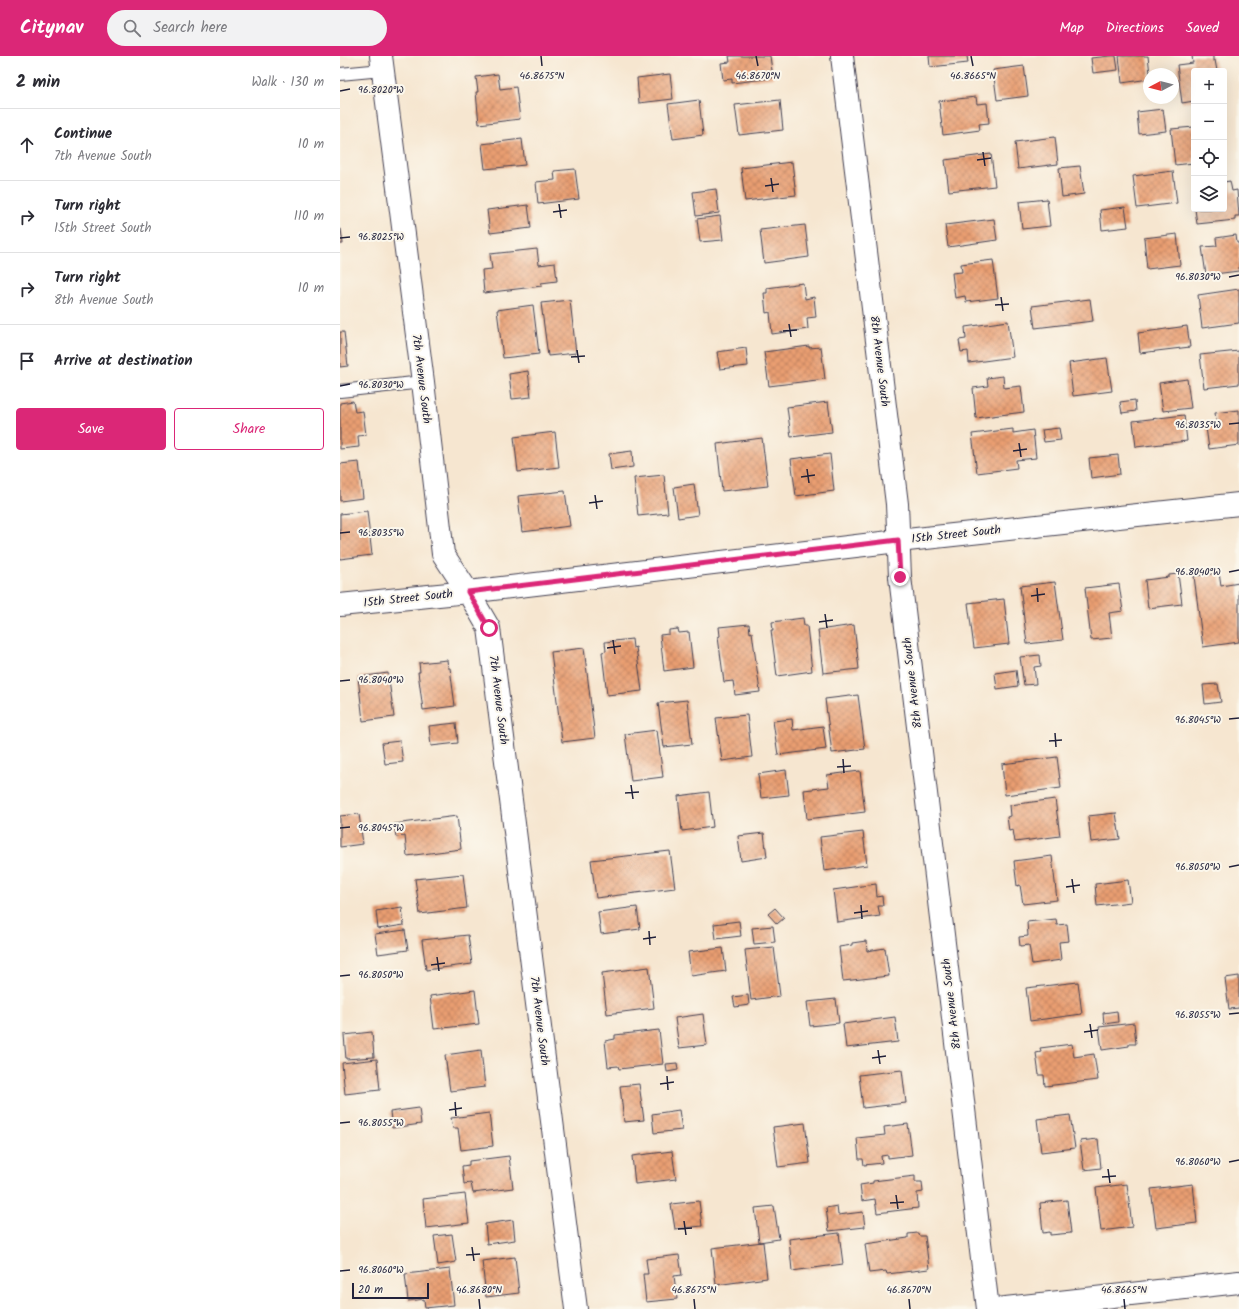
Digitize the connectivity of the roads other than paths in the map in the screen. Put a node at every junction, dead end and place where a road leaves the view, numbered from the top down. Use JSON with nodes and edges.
{"nodes":[{"id":1,"x":842,"y":56,"type":"edge"},
{"id":2,"x":382,"y":63,"type":"edge"},
{"id":3,"x":340,"y":74,"type":"edge"},
{"id":4,"x":422,"y":382,"type":"junction"},
{"id":5,"x":340,"y":391,"type":"edge"},
{"id":6,"x":1239,"y":504,"type":"edge"},
{"id":7,"x":898,"y":540,"type":"junction"},
{"id":8,"x":468,"y":592,"type":"junction"},
{"id":9,"x":340,"y":605,"type":"edge"},
{"id":10,"x":1239,"y":1282,"type":"edge"},
{"id":11,"x":576,"y":1309,"type":"edge"},
{"id":12,"x":988,"y":1309,"type":"edge"},
{"id":13,"x":996,"y":1309,"type":"edge"}],
"edges":[{"from":1,"to":7,"type":"street","name":"8th Avenue South"},
{"from":2,"to":3,"type":"lane"},
{"from":2,"to":4,"type":"street","name":"7th Avenue South"},
{"from":4,"to":5,"type":"lane"},
{"from":4,"to":8,"type":"street","name":"7th Avenue South"},
{"from":6,"to":7,"type":"street","name":"15th Street South"},
{"from":7,"to":8,"type":"street","name":"15th Street South"},
{"from":7,"to":12,"type":"street","name":"8th Avenue South"},
{"from":8,"to":9,"type":"street","name":"15th Street South"},
{"from":8,"to":11,"type":"street","name":"7th Avenue South"},
{"from":10,"to":13,"type":"street"}]}
